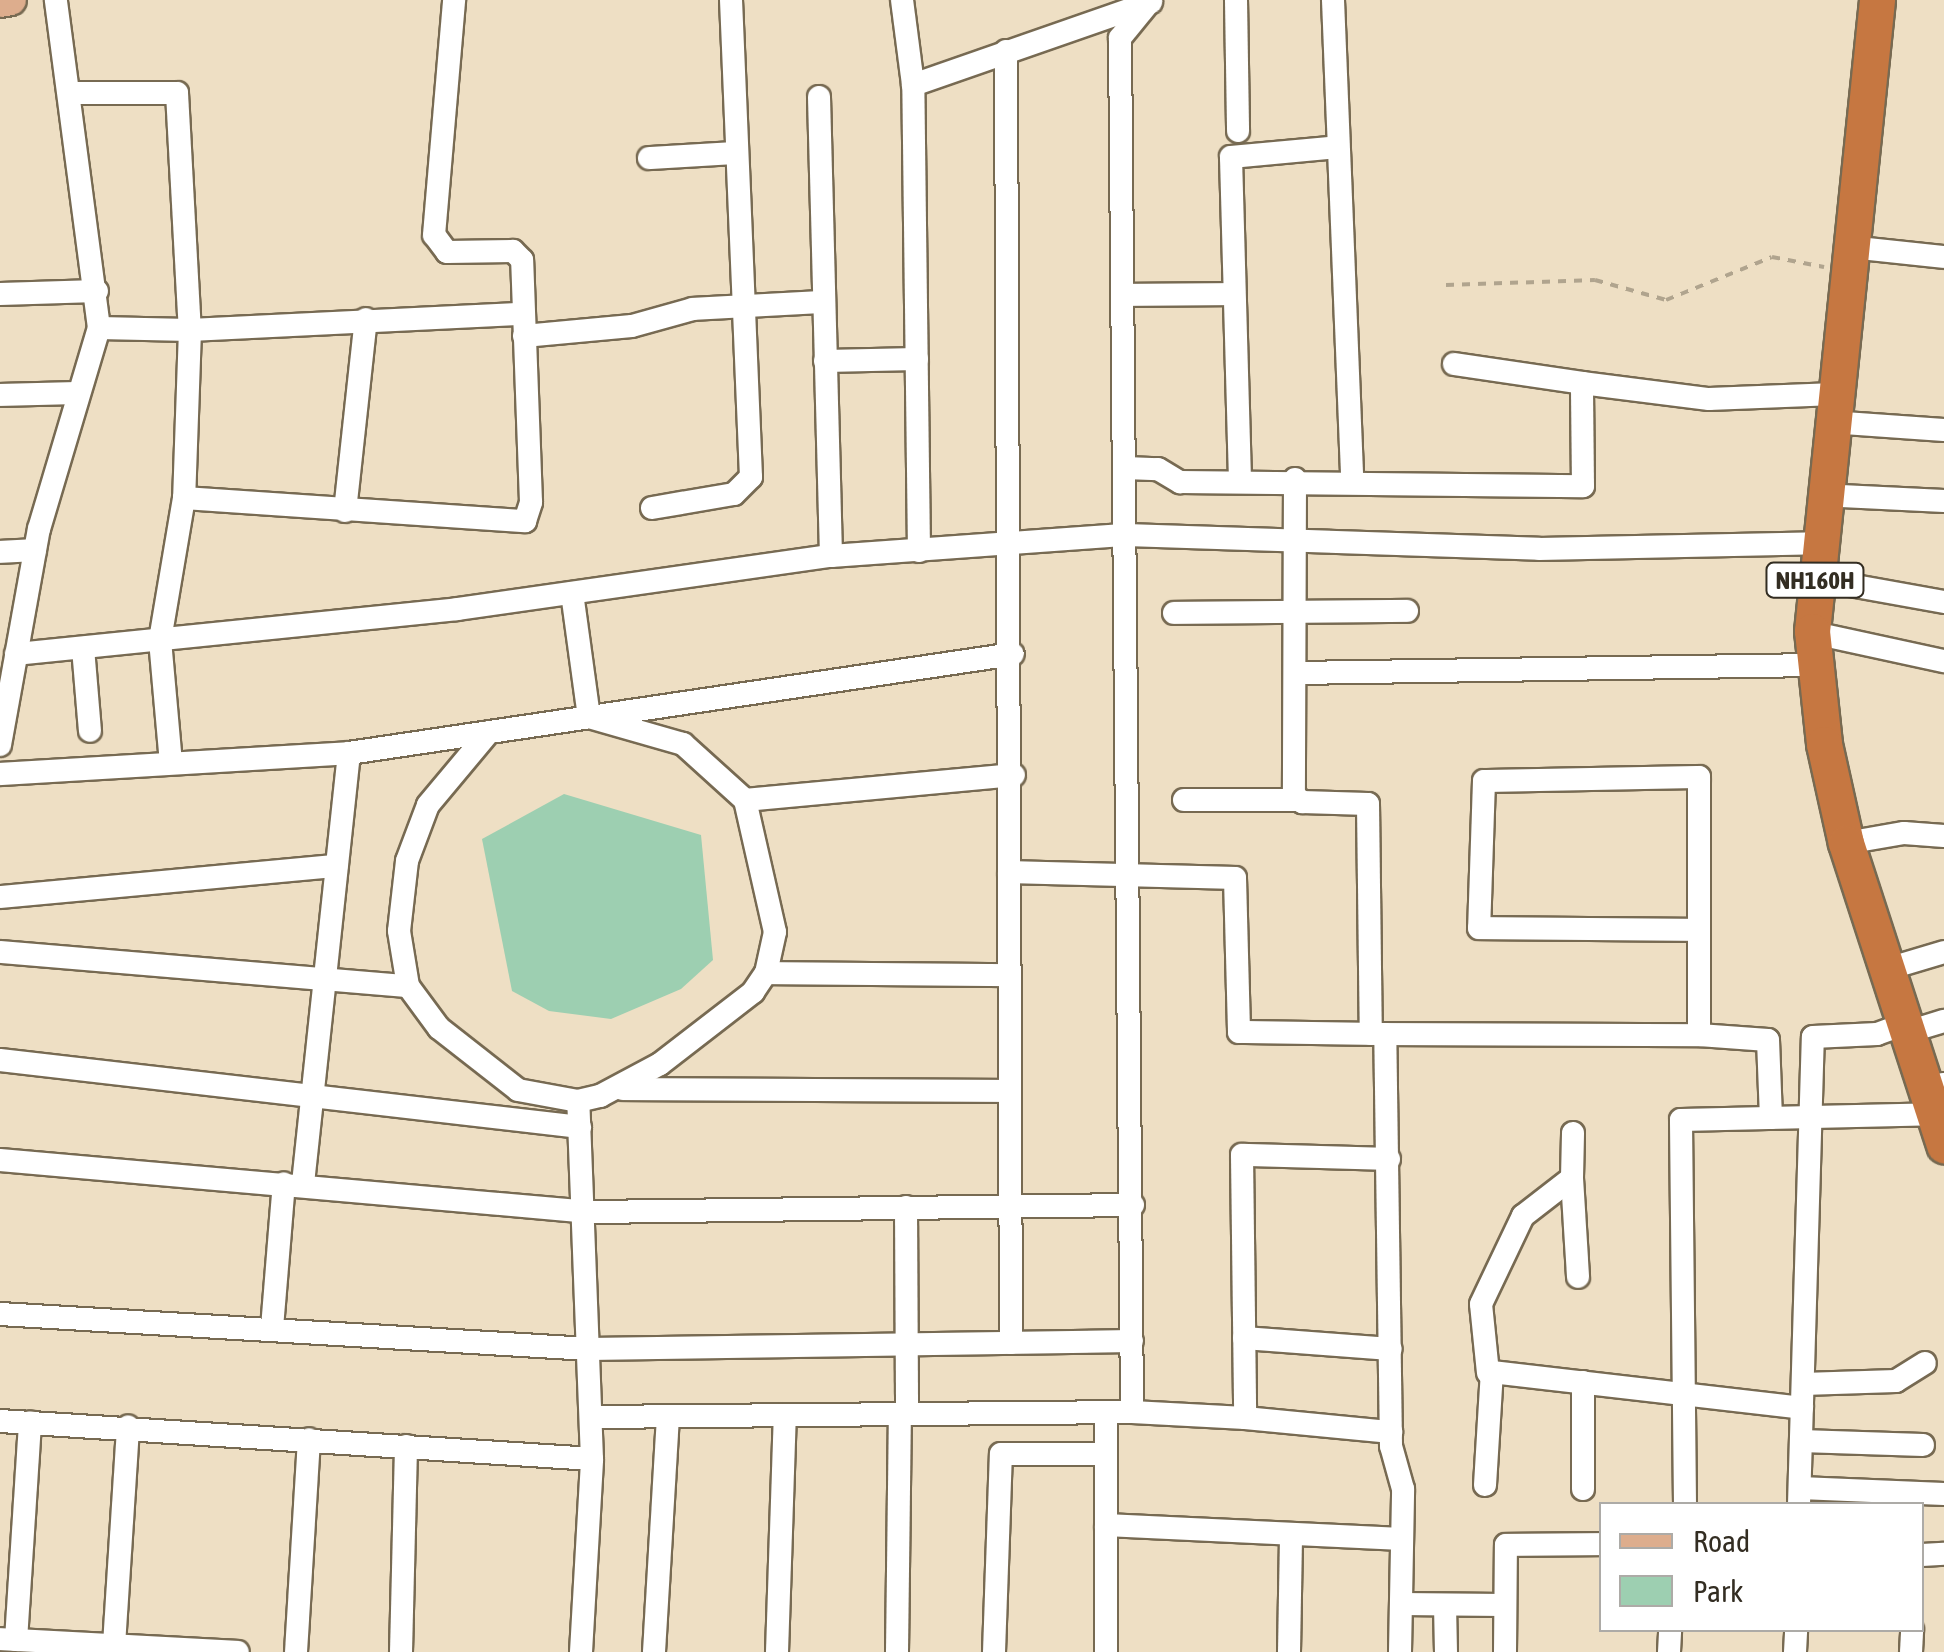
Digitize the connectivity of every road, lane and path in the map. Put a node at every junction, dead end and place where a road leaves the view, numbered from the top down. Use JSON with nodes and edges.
{"nodes":[{"id":1,"x":11,"y":0,"type":"edge"},
{"id":2,"x":56,"y":0,"type":"edge"},
{"id":3,"x":454,"y":0,"type":"edge"},
{"id":4,"x":731,"y":0,"type":"edge"},
{"id":5,"x":902,"y":0,"type":"edge"},
{"id":6,"x":1236,"y":0,"type":"edge"},
{"id":7,"x":1333,"y":0,"type":"edge"},
{"id":8,"x":1876,"y":0,"type":"edge"},
{"id":9,"x":1893,"y":0,"type":"edge"},
{"id":10,"x":1151,"y":1,"type":"edge"},
{"id":11,"x":0,"y":2,"type":"edge"},
{"id":12,"x":1006,"y":51,"type":"junction"},
{"id":13,"x":914,"y":85,"type":"junction"},
{"id":14,"x":71,"y":93,"type":"junction"},
{"id":15,"x":819,"y":96,"type":"dead end"},
{"id":16,"x":1238,"y":131,"type":"dead end"},
{"id":17,"x":1338,"y":147,"type":"junction"},
{"id":18,"x":732,"y":153,"type":"junction"},
{"id":19,"x":649,"y":158,"type":"dead end"},
{"id":20,"x":1944,"y":257,"type":"edge"},
{"id":21,"x":1859,"y":260,"type":"junction"},
{"id":22,"x":1446,"y":285,"type":"dead end"},
{"id":23,"x":97,"y":291,"type":"junction"},
{"id":24,"x":0,"y":294,"type":"edge"},
{"id":25,"x":1232,"y":294,"type":"junction"},
{"id":26,"x":1123,"y":295,"type":"junction"},
{"id":27,"x":824,"y":302,"type":"junction"},
{"id":28,"x":742,"y":306,"type":"junction"},
{"id":29,"x":366,"y":319,"type":"junction"},
{"id":30,"x":524,"y":324,"type":"junction"},
{"id":31,"x":99,"y":328,"type":"junction"},
{"id":32,"x":190,"y":330,"type":"junction"},
{"id":33,"x":918,"y":359,"type":"junction"},
{"id":34,"x":826,"y":360,"type":"junction"},
{"id":35,"x":1454,"y":364,"type":"dead end"},
{"id":36,"x":1582,"y":383,"type":"junction"},
{"id":37,"x":76,"y":393,"type":"junction"},
{"id":38,"x":0,"y":395,"type":"edge"},
{"id":39,"x":1839,"y":413,"type":"junction"},
{"id":40,"x":1944,"y":430,"type":"edge"},
{"id":41,"x":1125,"y":468,"type":"junction"},
{"id":42,"x":1352,"y":479,"type":"junction"},
{"id":43,"x":1240,"y":480,"type":"junction"},
{"id":44,"x":1295,"y":480,"type":"junction"},
{"id":45,"x":1841,"y":496,"type":"junction"},
{"id":46,"x":184,"y":498,"type":"junction"},
{"id":47,"x":1944,"y":501,"type":"edge"},
{"id":48,"x":652,"y":508,"type":"dead end"},
{"id":49,"x":344,"y":511,"type":"junction"},
{"id":50,"x":1126,"y":535,"type":"junction"},
{"id":51,"x":1296,"y":540,"type":"junction"},
{"id":52,"x":1818,"y":543,"type":"junction"},
{"id":53,"x":1012,"y":546,"type":"junction"},
{"id":54,"x":35,"y":550,"type":"junction"},
{"id":55,"x":919,"y":551,"type":"junction"},
{"id":56,"x":0,"y":552,"type":"edge"},
{"id":57,"x":831,"y":556,"type":"junction"},
{"id":58,"x":1833,"y":582,"type":"junction"},
{"id":59,"x":572,"y":593,"type":"junction"},
{"id":60,"x":1944,"y":602,"type":"edge"},
{"id":61,"x":1296,"y":610,"type":"junction"},
{"id":62,"x":1407,"y":611,"type":"dead end"},
{"id":63,"x":1174,"y":612,"type":"dead end"},
{"id":64,"x":10,"y":629,"type":"edge"},
{"id":65,"x":160,"y":640,"type":"junction"},
{"id":66,"x":83,"y":648,"type":"junction"},
{"id":67,"x":1822,"y":651,"type":"junction"},
{"id":68,"x":16,"y":654,"type":"junction"},
{"id":69,"x":1013,"y":654,"type":"junction"},
{"id":70,"x":1944,"y":660,"type":"edge"},
{"id":71,"x":1295,"y":674,"type":"junction"},
{"id":72,"x":589,"y":717,"type":"junction"},
{"id":73,"x":90,"y":731,"type":"dead end"},
{"id":74,"x":489,"y":732,"type":"junction"},
{"id":75,"x":0,"y":746,"type":"edge"},
{"id":76,"x":350,"y":752,"type":"junction"},
{"id":77,"x":171,"y":763,"type":"junction"},
{"id":78,"x":0,"y":774,"type":"edge"},
{"id":79,"x":1014,"y":774,"type":"junction"},
{"id":80,"x":745,"y":800,"type":"junction"},
{"id":81,"x":1184,"y":800,"type":"dead end"},
{"id":82,"x":1296,"y":800,"type":"junction"},
{"id":83,"x":1944,"y":836,"type":"edge"},
{"id":84,"x":1855,"y":842,"type":"junction"},
{"id":85,"x":337,"y":866,"type":"junction"},
{"id":86,"x":1009,"y":872,"type":"junction"},
{"id":87,"x":1132,"y":876,"type":"junction"},
{"id":88,"x":0,"y":897,"type":"edge"},
{"id":89,"x":1699,"y":930,"type":"junction"},
{"id":90,"x":0,"y":952,"type":"edge"},
{"id":91,"x":1944,"y":952,"type":"edge"},
{"id":92,"x":1904,"y":964,"type":"junction"},
{"id":93,"x":766,"y":973,"type":"junction"},
{"id":94,"x":1007,"y":975,"type":"junction"},
{"id":95,"x":325,"y":978,"type":"junction"},
{"id":96,"x":408,"y":986,"type":"junction"},
{"id":97,"x":1924,"y":1024,"type":"edge"},
{"id":98,"x":1378,"y":1034,"type":"junction"},
{"id":99,"x":1699,"y":1035,"type":"junction"},
{"id":100,"x":0,"y":1060,"type":"edge"},
{"id":101,"x":619,"y":1089,"type":"junction"},
{"id":102,"x":1007,"y":1091,"type":"junction"},
{"id":103,"x":313,"y":1092,"type":"junction"},
{"id":104,"x":578,"y":1101,"type":"junction"},
{"id":105,"x":1942,"y":1105,"type":"edge"},
{"id":106,"x":1810,"y":1117,"type":"junction"},
{"id":107,"x":1771,"y":1118,"type":"junction"},
{"id":108,"x":580,"y":1127,"type":"junction"},
{"id":109,"x":1573,"y":1133,"type":"dead end"},
{"id":110,"x":1389,"y":1158,"type":"junction"},
{"id":111,"x":0,"y":1160,"type":"edge"},
{"id":112,"x":1572,"y":1178,"type":"junction"},
{"id":113,"x":294,"y":1184,"type":"junction"},
{"id":114,"x":1133,"y":1205,"type":"junction"},
{"id":115,"x":1009,"y":1206,"type":"junction"},
{"id":116,"x":906,"y":1207,"type":"junction"},
{"id":117,"x":585,"y":1212,"type":"junction"},
{"id":118,"x":1578,"y":1277,"type":"dead end"},
{"id":119,"x":0,"y":1314,"type":"edge"},
{"id":120,"x":272,"y":1328,"type":"junction"},
{"id":121,"x":1244,"y":1338,"type":"junction"},
{"id":122,"x":1132,"y":1341,"type":"junction"},
{"id":123,"x":1011,"y":1343,"type":"junction"},
{"id":124,"x":906,"y":1344,"type":"junction"},
{"id":125,"x":589,"y":1349,"type":"junction"},
{"id":126,"x":1391,"y":1349,"type":"junction"},
{"id":127,"x":1925,"y":1362,"type":"dead end"},
{"id":128,"x":1488,"y":1374,"type":"junction"},
{"id":129,"x":1583,"y":1382,"type":"junction"},
{"id":130,"x":1684,"y":1394,"type":"junction"},
{"id":131,"x":1802,"y":1396,"type":"junction"},
{"id":132,"x":1106,"y":1412,"type":"junction"},
{"id":133,"x":1132,"y":1412,"type":"junction"},
{"id":134,"x":904,"y":1414,"type":"junction"},
{"id":135,"x":785,"y":1415,"type":"junction"},
{"id":136,"x":591,"y":1416,"type":"junction"},
{"id":137,"x":668,"y":1416,"type":"junction"},
{"id":138,"x":1245,"y":1418,"type":"junction"},
{"id":139,"x":0,"y":1421,"type":"edge"},
{"id":140,"x":30,"y":1422,"type":"junction"},
{"id":141,"x":128,"y":1426,"type":"junction"},
{"id":142,"x":1391,"y":1432,"type":"junction"},
{"id":143,"x":309,"y":1439,"type":"junction"},
{"id":144,"x":1801,"y":1441,"type":"junction"},
{"id":145,"x":1923,"y":1445,"type":"dead end"},
{"id":146,"x":406,"y":1446,"type":"junction"},
{"id":147,"x":1106,"y":1454,"type":"junction"},
{"id":148,"x":592,"y":1460,"type":"junction"},
{"id":149,"x":1486,"y":1486,"type":"dead end"},
{"id":150,"x":1583,"y":1489,"type":"dead end"},
{"id":151,"x":1944,"y":1494,"type":"edge"},
{"id":152,"x":1800,"y":1496,"type":"edge"},
{"id":153,"x":1685,"y":1502,"type":"edge"},
{"id":154,"x":1106,"y":1525,"type":"junction"},
{"id":155,"x":1291,"y":1539,"type":"junction"},
{"id":156,"x":1402,"y":1539,"type":"junction"},
{"id":157,"x":1599,"y":1544,"type":"edge"},
{"id":158,"x":1401,"y":1604,"type":"junction"},
{"id":159,"x":1446,"y":1605,"type":"junction"},
{"id":160,"x":1504,"y":1606,"type":"junction"},
{"id":161,"x":8,"y":1640,"type":"edge"},
{"id":162,"x":114,"y":1646,"type":"junction"},
{"id":163,"x":197,"y":1651,"type":"edge"},
{"id":164,"x":238,"y":1652,"type":"edge"},
{"id":165,"x":296,"y":1652,"type":"edge"},
{"id":166,"x":400,"y":1652,"type":"edge"},
{"id":167,"x":581,"y":1652,"type":"edge"},
{"id":168,"x":654,"y":1652,"type":"edge"},
{"id":169,"x":777,"y":1652,"type":"edge"},
{"id":170,"x":897,"y":1652,"type":"edge"},
{"id":171,"x":994,"y":1652,"type":"edge"},
{"id":172,"x":1106,"y":1652,"type":"edge"},
{"id":173,"x":1289,"y":1652,"type":"edge"},
{"id":174,"x":1400,"y":1652,"type":"edge"},
{"id":175,"x":1446,"y":1652,"type":"edge"},
{"id":176,"x":1506,"y":1652,"type":"edge"}],
"edges":[{"from":1,"to":11,"type":"main road"},
{"from":2,"to":14,"type":"street"},
{"from":3,"to":30,"type":"street"},
{"from":4,"to":18,"type":"street"},
{"from":5,"to":13,"type":"street"},
{"from":6,"to":16,"type":"street"},
{"from":7,"to":17,"type":"street"},
{"from":8,"to":21,"type":"highway","number":"NH160H"},
{"from":9,"to":21,"type":"highway","number":"NH160H"},
{"from":10,"to":12,"type":"street"},
{"from":10,"to":26,"type":"street"},
{"from":12,"to":13,"type":"street"},
{"from":12,"to":53,"type":"street"},
{"from":13,"to":33,"type":"street"},
{"from":14,"to":23,"type":"street"},
{"from":14,"to":32,"type":"street"},
{"from":15,"to":27,"type":"street"},
{"from":17,"to":25,"type":"street"},
{"from":17,"to":42,"type":"street"},
{"from":18,"to":19,"type":"street"},
{"from":18,"to":28,"type":"street"},
{"from":20,"to":21,"type":"street"},
{"from":21,"to":22,"type":"path"},
{"from":21,"to":39,"type":"highway","number":"NH160H"},
{"from":23,"to":24,"type":"street"},
{"from":23,"to":31,"type":"street"},
{"from":25,"to":26,"type":"street"},
{"from":25,"to":43,"type":"street"},
{"from":26,"to":41,"type":"street"},
{"from":27,"to":28,"type":"street"},
{"from":27,"to":34,"type":"street"},
{"from":28,"to":30,"type":"street"},
{"from":28,"to":48,"type":"street"},
{"from":29,"to":30,"type":"street"},
{"from":29,"to":32,"type":"street"},
{"from":29,"to":49,"type":"street"},
{"from":30,"to":49,"type":"street"},
{"from":31,"to":32,"type":"street"},
{"from":31,"to":37,"type":"street"},
{"from":32,"to":46,"type":"street"},
{"from":33,"to":34,"type":"street"},
{"from":33,"to":55,"type":"street"},
{"from":34,"to":57,"type":"street"},
{"from":35,"to":36,"type":"street"},
{"from":36,"to":39,"type":"street"},
{"from":36,"to":42,"type":"street"},
{"from":37,"to":38,"type":"street"},
{"from":37,"to":54,"type":"street"},
{"from":39,"to":40,"type":"street"},
{"from":39,"to":45,"type":"highway","number":"NH160H"},
{"from":39,"to":52,"type":"highway","number":"NH160H"},
{"from":41,"to":43,"type":"street"},
{"from":41,"to":50,"type":"street"},
{"from":42,"to":44,"type":"street"},
{"from":43,"to":44,"type":"street"},
{"from":44,"to":51,"type":"street"},
{"from":45,"to":47,"type":"street"},
{"from":45,"to":58,"type":"highway","number":"NH160H"},
{"from":46,"to":49,"type":"street"},
{"from":46,"to":65,"type":"street"},
{"from":50,"to":51,"type":"street"},
{"from":50,"to":53,"type":"street"},
{"from":50,"to":87,"type":"street"},
{"from":51,"to":52,"type":"street"},
{"from":51,"to":61,"type":"street"},
{"from":52,"to":67,"type":"highway","number":"NH160H"},
{"from":53,"to":55,"type":"street"},
{"from":53,"to":69,"type":"street"},
{"from":54,"to":56,"type":"street"},
{"from":54,"to":64,"type":"street"},
{"from":55,"to":57,"type":"street"},
{"from":57,"to":59,"type":"street"},
{"from":58,"to":60,"type":"street"},
{"from":58,"to":67,"type":"highway","number":"NH160H"},
{"from":59,"to":65,"type":"street"},
{"from":59,"to":72,"type":"street"},
{"from":61,"to":62,"type":"street"},
{"from":61,"to":63,"type":"street"},
{"from":61,"to":71,"type":"street"},
{"from":64,"to":68,"type":"street"},
{"from":65,"to":66,"type":"street"},
{"from":65,"to":77,"type":"street"},
{"from":66,"to":68,"type":"street"},
{"from":66,"to":73,"type":"street"},
{"from":67,"to":70,"type":"street"},
{"from":67,"to":71,"type":"street"},
{"from":67,"to":84,"type":"highway","number":"NH160H"},
{"from":68,"to":75,"type":"street"},
{"from":69,"to":72,"type":"street"},
{"from":69,"to":79,"type":"street"},
{"from":71,"to":82,"type":"street"},
{"from":72,"to":74,"type":"street"},
{"from":72,"to":80,"type":"street"},
{"from":74,"to":76,"type":"street"},
{"from":74,"to":96,"type":"street"},
{"from":76,"to":77,"type":"street"},
{"from":76,"to":85,"type":"street"},
{"from":77,"to":78,"type":"street"},
{"from":79,"to":80,"type":"street"},
{"from":79,"to":86,"type":"street"},
{"from":80,"to":93,"type":"street"},
{"from":81,"to":82,"type":"street"},
{"from":82,"to":98,"type":"street"},
{"from":83,"to":84,"type":"street"},
{"from":84,"to":92,"type":"highway","number":"NH160H"},
{"from":84,"to":97,"type":"highway","number":"NH160H"},
{"from":85,"to":88,"type":"street"},
{"from":85,"to":95,"type":"street"},
{"from":86,"to":87,"type":"street"},
{"from":86,"to":94,"type":"street"},
{"from":87,"to":98,"type":"street"},
{"from":87,"to":114,"type":"street"},
{"from":89,"to":89,"type":"street"},
{"from":89,"to":99,"type":"street"},
{"from":90,"to":95,"type":"street"},
{"from":91,"to":92,"type":"street"},
{"from":92,"to":97,"type":"highway","number":"NH160H"},
{"from":93,"to":94,"type":"street"},
{"from":93,"to":101,"type":"street"},
{"from":94,"to":102,"type":"street"},
{"from":95,"to":96,"type":"street"},
{"from":95,"to":103,"type":"street"},
{"from":96,"to":104,"type":"street"},
{"from":97,"to":105,"type":"highway","number":"NH160H"},
{"from":97,"to":106,"type":"street"},
{"from":98,"to":99,"type":"street"},
{"from":98,"to":110,"type":"street"},
{"from":99,"to":107,"type":"street"},
{"from":100,"to":103,"type":"street"},
{"from":101,"to":102,"type":"street"},
{"from":101,"to":104,"type":"street"},
{"from":102,"to":115,"type":"street"},
{"from":103,"to":108,"type":"street"},
{"from":103,"to":113,"type":"street"},
{"from":104,"to":108,"type":"street"},
{"from":105,"to":106,"type":"street"},
{"from":106,"to":107,"type":"street"},
{"from":106,"to":131,"type":"street"},
{"from":107,"to":130,"type":"street"},
{"from":108,"to":117,"type":"street"},
{"from":109,"to":112,"type":"street"},
{"from":110,"to":121,"type":"street"},
{"from":110,"to":126,"type":"street"},
{"from":111,"to":113,"type":"street"},
{"from":112,"to":118,"type":"street"},
{"from":112,"to":128,"type":"street"},
{"from":113,"to":117,"type":"street"},
{"from":113,"to":120,"type":"street"},
{"from":114,"to":115,"type":"street"},
{"from":114,"to":122,"type":"street"},
{"from":115,"to":116,"type":"street"},
{"from":115,"to":123,"type":"street"},
{"from":116,"to":117,"type":"street"},
{"from":116,"to":124,"type":"street"},
{"from":117,"to":125,"type":"street"},
{"from":119,"to":120,"type":"street"},
{"from":120,"to":125,"type":"street"},
{"from":121,"to":126,"type":"street"},
{"from":121,"to":138,"type":"street"},
{"from":122,"to":123,"type":"street"},
{"from":122,"to":133,"type":"street"},
{"from":123,"to":124,"type":"street"},
{"from":124,"to":125,"type":"street"},
{"from":124,"to":134,"type":"street"},
{"from":125,"to":136,"type":"street"},
{"from":126,"to":142,"type":"street"},
{"from":127,"to":131,"type":"street"},
{"from":128,"to":129,"type":"street"},
{"from":128,"to":149,"type":"street"},
{"from":129,"to":130,"type":"street"},
{"from":129,"to":150,"type":"street"},
{"from":130,"to":131,"type":"street"},
{"from":130,"to":153,"type":"street"},
{"from":131,"to":144,"type":"street"},
{"from":132,"to":133,"type":"street"},
{"from":132,"to":134,"type":"street"},
{"from":132,"to":147,"type":"street"},
{"from":133,"to":138,"type":"street"},
{"from":134,"to":135,"type":"street"},
{"from":134,"to":170,"type":"street"},
{"from":135,"to":137,"type":"street"},
{"from":135,"to":169,"type":"street"},
{"from":136,"to":137,"type":"street"},
{"from":136,"to":148,"type":"street"},
{"from":137,"to":168,"type":"street"},
{"from":138,"to":142,"type":"street"},
{"from":139,"to":140,"type":"street"},
{"from":140,"to":141,"type":"street"},
{"from":140,"to":161,"type":"street"},
{"from":141,"to":143,"type":"street"},
{"from":141,"to":162,"type":"street"},
{"from":142,"to":156,"type":"street"},
{"from":143,"to":146,"type":"street"},
{"from":143,"to":165,"type":"street"},
{"from":144,"to":145,"type":"street"},
{"from":144,"to":152,"type":"street"},
{"from":146,"to":148,"type":"street"},
{"from":146,"to":166,"type":"street"},
{"from":147,"to":154,"type":"street"},
{"from":147,"to":171,"type":"street"},
{"from":148,"to":167,"type":"street"},
{"from":151,"to":152,"type":"street"},
{"from":154,"to":155,"type":"street"},
{"from":154,"to":172,"type":"street"},
{"from":155,"to":156,"type":"street"},
{"from":155,"to":173,"type":"street"},
{"from":156,"to":158,"type":"street"},
{"from":157,"to":160,"type":"street"},
{"from":158,"to":159,"type":"street"},
{"from":158,"to":174,"type":"street"},
{"from":159,"to":160,"type":"street"},
{"from":159,"to":175,"type":"street"},
{"from":160,"to":176,"type":"street"},
{"from":161,"to":162,"type":"street"},
{"from":162,"to":163,"type":"street"},
{"from":163,"to":164,"type":"street"}]}
